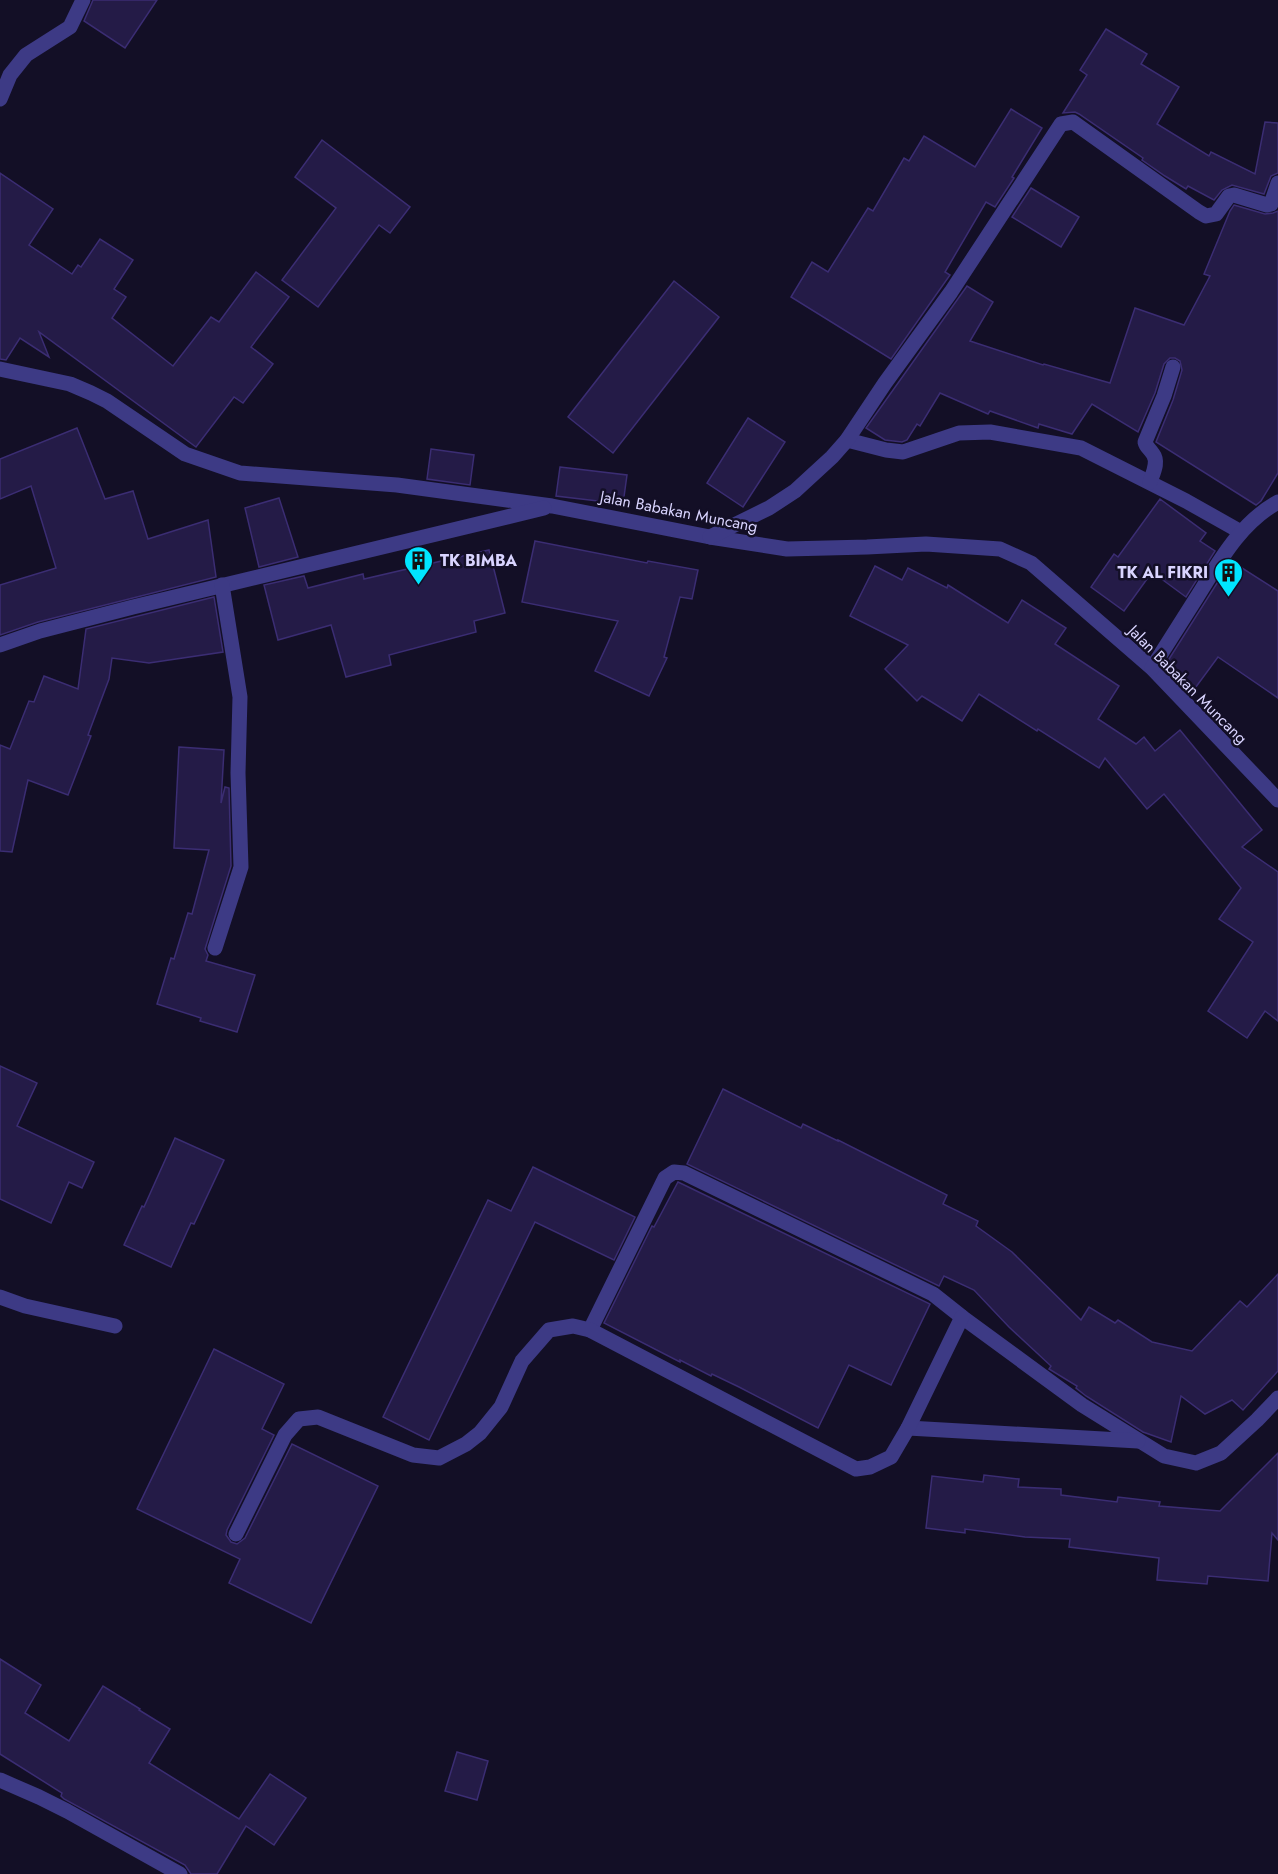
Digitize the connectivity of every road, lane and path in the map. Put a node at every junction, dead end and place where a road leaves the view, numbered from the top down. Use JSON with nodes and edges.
{"nodes":[{"id":1,"x":83,"y":0,"type":"edge"},
{"id":2,"x":0,"y":99,"type":"edge"},
{"id":3,"x":1278,"y":183,"type":"edge"},
{"id":4,"x":1173,"y":367,"type":"dead end"},
{"id":5,"x":0,"y":369,"type":"edge"},
{"id":6,"x":847,"y":440,"type":"junction"},
{"id":7,"x":1150,"y":482,"type":"junction"},
{"id":8,"x":1278,"y":502,"type":"edge"},
{"id":9,"x":552,"y":506,"type":"junction"},
{"id":10,"x":1241,"y":532,"type":"junction"},
{"id":11,"x":710,"y":537,"type":"junction"},
{"id":12,"x":222,"y":585,"type":"junction"},
{"id":13,"x":0,"y":645,"type":"edge"},
{"id":14,"x":1152,"y":668,"type":"junction"},
{"id":15,"x":1278,"y":800,"type":"edge"},
{"id":16,"x":215,"y":948,"type":"dead end"},
{"id":17,"x":0,"y":1297,"type":"edge"},
{"id":18,"x":962,"y":1317,"type":"junction"},
{"id":19,"x":115,"y":1326,"type":"dead end"},
{"id":20,"x":590,"y":1330,"type":"junction"},
{"id":21,"x":1278,"y":1398,"type":"edge"},
{"id":22,"x":908,"y":1428,"type":"junction"},
{"id":23,"x":1141,"y":1441,"type":"junction"},
{"id":24,"x":236,"y":1534,"type":"dead end"},
{"id":25,"x":0,"y":1780,"type":"edge"},
{"id":26,"x":180,"y":1874,"type":"edge"}],
"edges":[{"from":1,"to":2,"type":"street"},
{"from":3,"to":6,"type":"street"},
{"from":4,"to":7,"type":"street"},
{"from":5,"to":9,"type":"street","name":"Jalan Babakan Muncang"},
{"from":6,"to":7,"type":"street"},
{"from":6,"to":11,"type":"street"},
{"from":7,"to":10,"type":"street"},
{"from":8,"to":10,"type":"street"},
{"from":9,"to":11,"type":"street","name":"Jalan Babakan Muncang"},
{"from":9,"to":12,"type":"street"},
{"from":10,"to":14,"type":"street"},
{"from":11,"to":14,"type":"street","name":"Jalan Babakan Muncang"},
{"from":12,"to":13,"type":"street"},
{"from":12,"to":16,"type":"street"},
{"from":14,"to":15,"type":"street","name":"Jalan Babakan Muncang"},
{"from":17,"to":19,"type":"street"},
{"from":18,"to":20,"type":"street"},
{"from":18,"to":22,"type":"street"},
{"from":18,"to":23,"type":"street"},
{"from":20,"to":22,"type":"street"},
{"from":20,"to":24,"type":"street"},
{"from":21,"to":23,"type":"street"},
{"from":22,"to":23,"type":"street"},
{"from":25,"to":26,"type":"street"}]}
